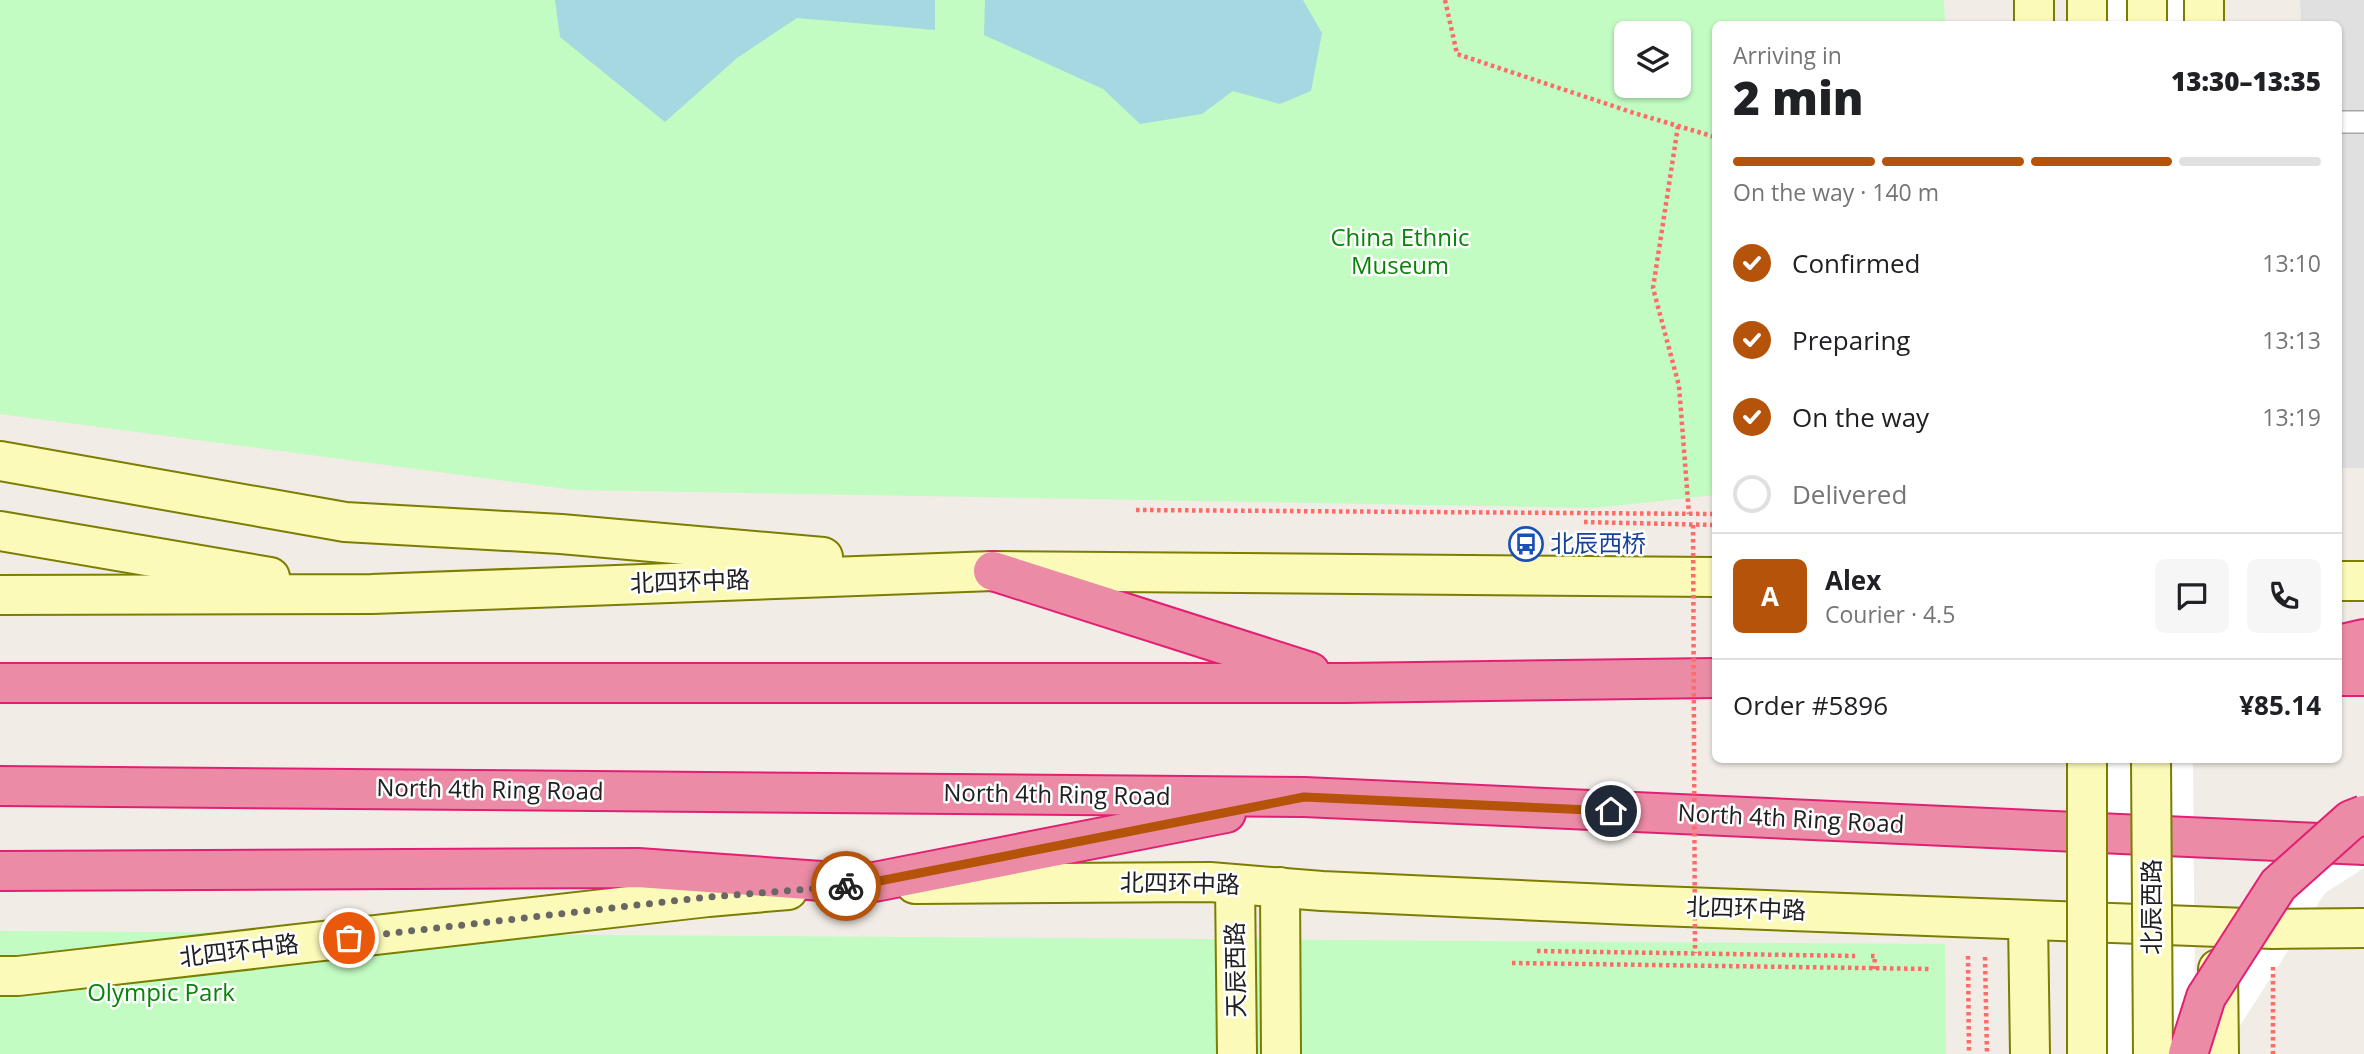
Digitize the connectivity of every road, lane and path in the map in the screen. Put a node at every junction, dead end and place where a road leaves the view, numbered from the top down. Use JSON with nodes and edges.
{"nodes":[{"id":1,"x":1445,"y":0,"type":"edge"},
{"id":2,"x":2034,"y":0,"type":"edge"},
{"id":3,"x":2087,"y":0,"type":"edge"},
{"id":4,"x":2147,"y":0,"type":"edge"},
{"id":5,"x":2204,"y":0,"type":"edge"},
{"id":6,"x":2034,"y":21,"type":"edge"},
{"id":7,"x":2087,"y":21,"type":"edge"},
{"id":8,"x":2147,"y":21,"type":"edge"},
{"id":9,"x":2204,"y":21,"type":"edge"},
{"id":10,"x":2364,"y":121,"type":"edge"},
{"id":11,"x":2342,"y":122,"type":"edge"},
{"id":12,"x":1678,"y":126,"type":"junction"},
{"id":13,"x":1712,"y":136,"type":"edge"},
{"id":14,"x":0,"y":461,"type":"edge"},
{"id":15,"x":1136,"y":510,"type":"dead end"},
{"id":16,"x":1689,"y":514,"type":"junction"},
{"id":17,"x":1712,"y":514,"type":"edge"},
{"id":18,"x":1584,"y":522,"type":"dead end"},
{"id":19,"x":1693,"y":525,"type":"junction"},
{"id":20,"x":1712,"y":526,"type":"edge"},
{"id":21,"x":0,"y":531,"type":"edge"},
{"id":22,"x":993,"y":571,"type":"junction"},
{"id":23,"x":1712,"y":576,"type":"edge"},
{"id":24,"x":2342,"y":581,"type":"edge"},
{"id":25,"x":2364,"y":581,"type":"edge"},
{"id":26,"x":372,"y":594,"type":"junction"},
{"id":27,"x":0,"y":595,"type":"edge"},
{"id":28,"x":2364,"y":639,"type":"edge"},
{"id":29,"x":2342,"y":644,"type":"edge"},
{"id":30,"x":2342,"y":676,"type":"edge"},
{"id":31,"x":2364,"y":677,"type":"edge"},
{"id":32,"x":1712,"y":678,"type":"edge"},
{"id":33,"x":0,"y":683,"type":"edge"},
{"id":34,"x":1345,"y":683,"type":"junction"},
{"id":35,"x":2087,"y":763,"type":"edge"},
{"id":36,"x":2151,"y":763,"type":"edge"},
{"id":37,"x":0,"y":786,"type":"edge"},
{"id":38,"x":1304,"y":797,"type":"junction"},
{"id":39,"x":2364,"y":815,"type":"edge"},
{"id":40,"x":2364,"y":845,"type":"edge"},
{"id":41,"x":0,"y":871,"type":"edge"},
{"id":42,"x":864,"y":884,"type":"junction"},
{"id":43,"x":1235,"y":885,"type":"junction"},
{"id":44,"x":1280,"y":887,"type":"junction"},
{"id":45,"x":1967,"y":917,"type":"junction"},
{"id":46,"x":2028,"y":920,"type":"junction"},
{"id":47,"x":2217,"y":927,"type":"junction"},
{"id":48,"x":2364,"y":928,"type":"edge"},
{"id":49,"x":2273,"y":929,"type":"junction"},
{"id":50,"x":1537,"y":951,"type":"dead end"},
{"id":51,"x":1695,"y":953,"type":"junction"},
{"id":52,"x":1984,"y":954,"type":"dead end"},
{"id":53,"x":1512,"y":963,"type":"dead end"},
{"id":54,"x":1874,"y":969,"type":"junction"},
{"id":55,"x":1932,"y":969,"type":"dead end"},
{"id":56,"x":0,"y":976,"type":"edge"},
{"id":57,"x":1237,"y":1054,"type":"edge"},
{"id":58,"x":1281,"y":1054,"type":"edge"},
{"id":59,"x":1969,"y":1054,"type":"edge"},
{"id":60,"x":1987,"y":1054,"type":"edge"},
{"id":61,"x":2030,"y":1054,"type":"edge"},
{"id":62,"x":2087,"y":1054,"type":"edge"},
{"id":63,"x":2153,"y":1054,"type":"edge"},
{"id":64,"x":2188,"y":1054,"type":"edge"},
{"id":65,"x":2219,"y":1054,"type":"edge"},
{"id":66,"x":2273,"y":1054,"type":"edge"}],
"edges":[{"from":1,"to":12,"type":"path"},
{"from":2,"to":6,"type":"street"},
{"from":3,"to":7,"type":"street"},
{"from":4,"to":8,"type":"street"},
{"from":5,"to":9,"type":"street"},
{"from":10,"to":11,"type":"lane"},
{"from":12,"to":13,"type":"path"},
{"from":12,"to":16,"type":"path"},
{"from":14,"to":22,"type":"street"},
{"from":15,"to":16,"type":"path"},
{"from":16,"to":17,"type":"path"},
{"from":18,"to":19,"type":"path"},
{"from":19,"to":20,"type":"path"},
{"from":19,"to":51,"type":"path","bridge":true},
{"from":21,"to":26,"type":"street"},
{"from":22,"to":23,"type":"street","name":"北四环中路"},
{"from":22,"to":26,"type":"street","name":"北四环中路"},
{"from":22,"to":34,"type":"highway"},
{"from":24,"to":25,"type":"street"},
{"from":26,"to":27,"type":"street","name":"北四环中路"},
{"from":28,"to":29,"type":"highway"},
{"from":30,"to":31,"type":"highway"},
{"from":32,"to":34,"type":"highway"},
{"from":33,"to":34,"type":"highway"},
{"from":35,"to":62,"type":"street","bridge":true},
{"from":36,"to":63,"type":"street","name":"北辰西路","bridge":true},
{"from":37,"to":38,"type":"highway","name":"North 4th Ring Road"},
{"from":38,"to":40,"type":"highway","name":"North 4th Ring Road"},
{"from":38,"to":42,"type":"highway"},
{"from":39,"to":64,"type":"highway","bridge":true},
{"from":41,"to":42,"type":"highway"},
{"from":42,"to":43,"type":"street","name":"北四环中路"},
{"from":42,"to":56,"type":"street","name":"北四环中路"},
{"from":43,"to":44,"type":"street","name":"北四环中路"},
{"from":43,"to":57,"type":"street","name":"天辰西路"},
{"from":44,"to":45,"type":"street","name":"北四环中路"},
{"from":44,"to":58,"type":"street","name":"天辰西路"},
{"from":45,"to":46,"type":"street","name":"北四环中路"},
{"from":45,"to":59,"type":"path"},
{"from":46,"to":47,"type":"street","name":"北四环中路"},
{"from":46,"to":61,"type":"street"},
{"from":47,"to":49,"type":"street","name":"北四环中路"},
{"from":47,"to":65,"type":"street"},
{"from":48,"to":49,"type":"street","name":"北四环中路"},
{"from":49,"to":66,"type":"path"},
{"from":50,"to":51,"type":"path"},
{"from":51,"to":54,"type":"path"},
{"from":52,"to":60,"type":"path"},
{"from":53,"to":54,"type":"path"},
{"from":54,"to":55,"type":"path"}]}
